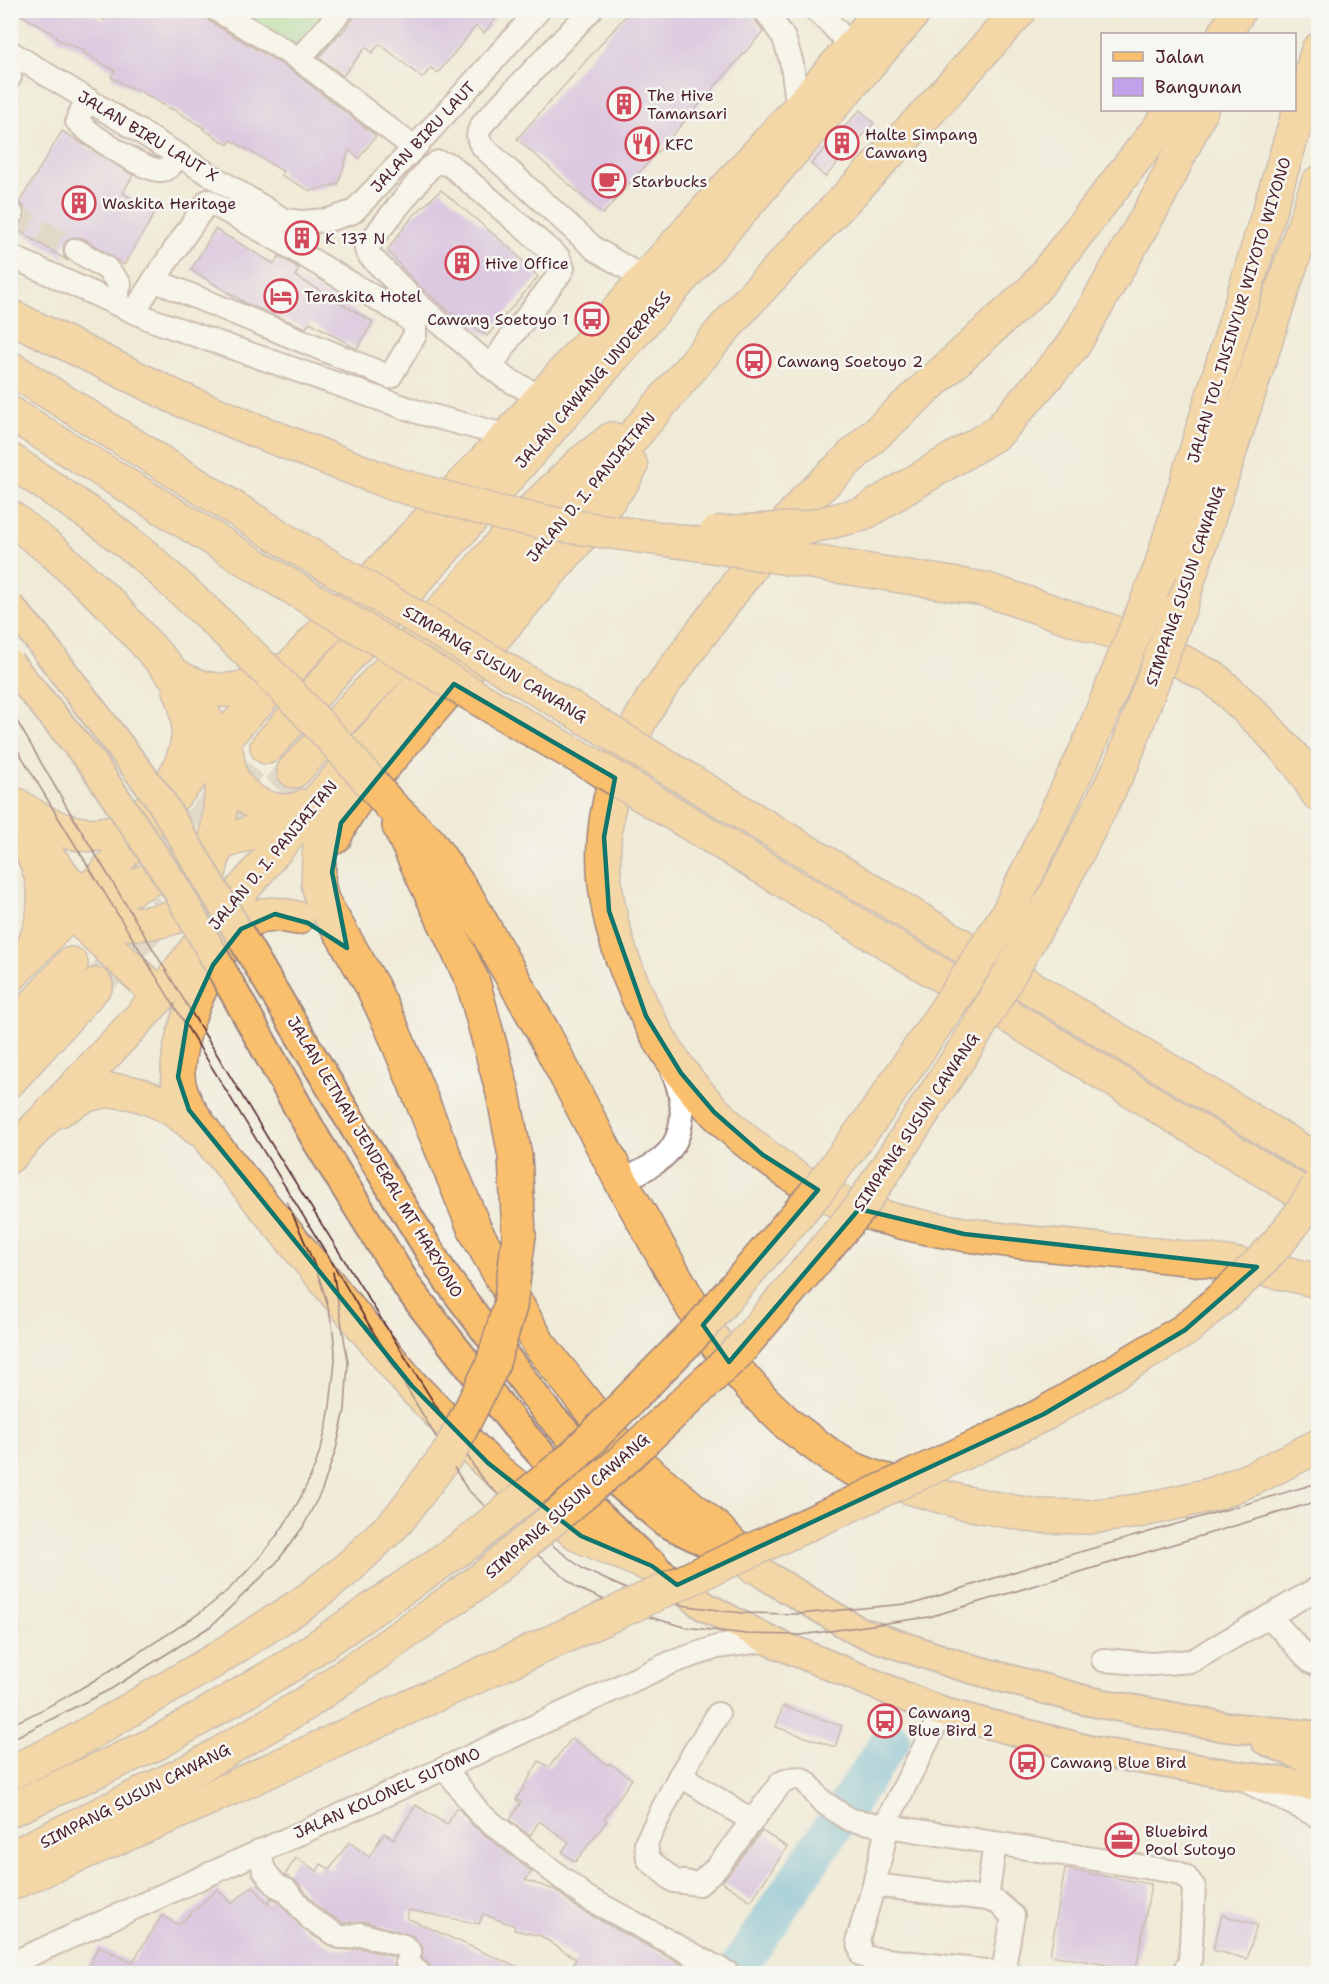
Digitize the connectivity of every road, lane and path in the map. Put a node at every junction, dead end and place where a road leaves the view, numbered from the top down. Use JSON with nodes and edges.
{"nodes":[{"id":1,"x":217,"y":10,"type":"edge"},
{"id":2,"x":342,"y":10,"type":"edge"},
{"id":3,"x":540,"y":10,"type":"edge"},
{"id":4,"x":591,"y":10,"type":"edge"},
{"id":5,"x":765,"y":10,"type":"edge"},
{"id":6,"x":881,"y":10,"type":"edge"},
{"id":7,"x":916,"y":10,"type":"edge"},
{"id":8,"x":1020,"y":10,"type":"edge"},
{"id":9,"x":1239,"y":10,"type":"edge"},
{"id":10,"x":1250,"y":10,"type":"edge"},
{"id":11,"x":828,"y":14,"type":"edge"},
{"id":12,"x":1226,"y":33,"type":"edge"},
{"id":13,"x":1238,"y":33,"type":"edge"},
{"id":14,"x":852,"y":47,"type":"junction"},
{"id":15,"x":1318,"y":50,"type":"edge"},
{"id":16,"x":299,"y":59,"type":"junction"},
{"id":17,"x":11,"y":64,"type":"edge"},
{"id":18,"x":89,"y":100,"type":"junction"},
{"id":19,"x":798,"y":109,"type":"junction"},
{"id":20,"x":1172,"y":111,"type":"edge"},
{"id":21,"x":1201,"y":111,"type":"edge"},
{"id":22,"x":414,"y":148,"type":"junction"},
{"id":23,"x":179,"y":155,"type":"junction"},
{"id":24,"x":1318,"y":183,"type":"edge"},
{"id":25,"x":354,"y":212,"type":"junction"},
{"id":26,"x":379,"y":227,"type":"junction"},
{"id":27,"x":279,"y":229,"type":"junction"},
{"id":28,"x":76,"y":250,"type":"tunnel mouth"},
{"id":29,"x":10,"y":256,"type":"edge"},
{"id":30,"x":645,"y":279,"type":"junction"},
{"id":31,"x":163,"y":284,"type":"junction"},
{"id":32,"x":134,"y":312,"type":"junction"},
{"id":33,"x":10,"y":316,"type":"edge"},
{"id":34,"x":491,"y":367,"type":"junction"},
{"id":35,"x":10,"y":368,"type":"edge"},
{"id":36,"x":541,"y":397,"type":"junction"},
{"id":37,"x":656,"y":409,"type":"junction"},
{"id":38,"x":10,"y":413,"type":"edge"},
{"id":39,"x":508,"y":436,"type":"junction"},
{"id":40,"x":10,"y":460,"type":"edge"},
{"id":41,"x":10,"y":517,"type":"edge"},
{"id":42,"x":633,"y":535,"type":"junction"},
{"id":43,"x":1160,"y":570,"type":"joint"},
{"id":44,"x":10,"y":607,"type":"edge"},
{"id":45,"x":308,"y":649,"type":"junction"},
{"id":46,"x":10,"y":664,"type":"edge"},
{"id":47,"x":174,"y":674,"type":"junction"},
{"id":48,"x":228,"y":734,"type":"junction"},
{"id":49,"x":267,"y":747,"type":"tunnel mouth"},
{"id":50,"x":294,"y":771,"type":"tunnel mouth"},
{"id":51,"x":333,"y":783,"type":"junction"},
{"id":52,"x":1318,"y":794,"type":"edge"},
{"id":53,"x":10,"y":800,"type":"edge"},
{"id":54,"x":10,"y":805,"type":"edge"},
{"id":55,"x":390,"y":805,"type":"junction"},
{"id":56,"x":10,"y":810,"type":"edge"},
{"id":57,"x":299,"y":822,"type":"junction"},
{"id":58,"x":216,"y":844,"type":"junction"},
{"id":59,"x":79,"y":903,"type":"junction"},
{"id":60,"x":217,"y":905,"type":"junction"},
{"id":61,"x":297,"y":918,"type":"junction"},
{"id":62,"x":346,"y":944,"type":"junction"},
{"id":63,"x":71,"y":964,"type":"tunnel mouth"},
{"id":64,"x":20,"y":967,"type":"edge"},
{"id":65,"x":96,"y":985,"type":"tunnel mouth"},
{"id":66,"x":168,"y":985,"type":"junction"},
{"id":67,"x":372,"y":986,"type":"junction"},
{"id":68,"x":646,"y":1016,"type":"junction"},
{"id":69,"x":10,"y":1032,"type":"edge"},
{"id":70,"x":10,"y":1080,"type":"edge"},
{"id":71,"x":41,"y":1121,"type":"junction"},
{"id":72,"x":10,"y":1132,"type":"edge"},
{"id":73,"x":214,"y":1145,"type":"junction"},
{"id":74,"x":10,"y":1156,"type":"edge"},
{"id":75,"x":1318,"y":1161,"type":"edge"},
{"id":76,"x":621,"y":1181,"type":"junction"},
{"id":77,"x":1318,"y":1186,"type":"edge"},
{"id":78,"x":1318,"y":1203,"type":"edge"},
{"id":79,"x":1318,"y":1281,"type":"edge"},
{"id":80,"x":1318,"y":1446,"type":"edge"},
{"id":81,"x":652,"y":1566,"type":"junction"},
{"id":82,"x":753,"y":1566,"type":"junction"},
{"id":83,"x":1318,"y":1588,"type":"edge"},
{"id":84,"x":1269,"y":1616,"type":"junction"},
{"id":85,"x":768,"y":1640,"type":"junction"},
{"id":86,"x":1103,"y":1660,"type":"dead end"},
{"id":87,"x":1318,"y":1665,"type":"edge"},
{"id":88,"x":942,"y":1712,"type":"junction"},
{"id":89,"x":718,"y":1714,"type":"dead end"},
{"id":90,"x":1227,"y":1726,"type":"junction"},
{"id":91,"x":1318,"y":1736,"type":"edge"},
{"id":92,"x":1318,"y":1763,"type":"edge"},
{"id":93,"x":445,"y":1768,"type":"junction"},
{"id":94,"x":10,"y":1773,"type":"edge"},
{"id":95,"x":680,"y":1775,"type":"junction"},
{"id":96,"x":1234,"y":1775,"type":"junction"},
{"id":97,"x":1318,"y":1787,"type":"edge"},
{"id":98,"x":10,"y":1810,"type":"edge"},
{"id":99,"x":1318,"y":1816,"type":"edge"},
{"id":100,"x":752,"y":1821,"type":"junction"},
{"id":101,"x":887,"y":1826,"type":"junction"},
{"id":102,"x":995,"y":1843,"type":"junction"},
{"id":103,"x":259,"y":1851,"type":"junction"},
{"id":104,"x":10,"y":1858,"type":"edge"},
{"id":105,"x":10,"y":1884,"type":"edge"},
{"id":106,"x":874,"y":1885,"type":"junction"},
{"id":107,"x":987,"y":1899,"type":"junction"},
{"id":108,"x":11,"y":1964,"type":"edge"},
{"id":109,"x":719,"y":1971,"type":"edge"},
{"id":110,"x":1007,"y":1973,"type":"edge"},
{"id":111,"x":35,"y":1974,"type":"edge"},
{"id":112,"x":420,"y":1974,"type":"edge"},
{"id":113,"x":1182,"y":1974,"type":"edge"}],
"edges":[{"from":1,"to":16,"type":"street"},
{"from":2,"to":16,"type":"street"},
{"from":3,"to":22,"type":"street","name":"JALAN BIRU LAUT"},
{"from":4,"to":30,"type":"street"},
{"from":5,"to":19,"type":"street"},
{"from":6,"to":14,"type":"highway"},
{"from":7,"to":49,"type":"highway","name":"JALAN CAWANG UNDERPASS"},
{"from":8,"to":37,"type":"highway","name":"JALAN D. I. PANJAITAN"},
{"from":9,"to":12,"type":"highway"},
{"from":10,"to":13,"type":"highway"},
{"from":11,"to":14,"type":"street"},
{"from":14,"to":19,"type":"highway"},
{"from":15,"to":43,"type":"highway","name":"JALAN TOL INSINYUR WIYOTO WIYONO"},
{"from":16,"to":22,"type":"street"},
{"from":17,"to":18,"type":"street","name":"JALAN BIRU LAUT X"},
{"from":18,"to":23,"type":"street","name":"JALAN BIRU LAUT X"},
{"from":18,"to":23,"type":"street"},
{"from":19,"to":30,"type":"highway"},
{"from":20,"to":68,"type":"highway"},
{"from":21,"to":42,"type":"highway","bridge":true},
{"from":22,"to":25,"type":"street","name":"JALAN BIRU LAUT"},
{"from":23,"to":27,"type":"street","name":"JALAN BIRU LAUT X"},
{"from":24,"to":104,"type":"highway","name":"SIMPANG SUSUN CAWANG","bridge":true},
{"from":25,"to":26,"type":"street"},
{"from":25,"to":27,"type":"street","name":"JALAN BIRU LAUT"},
{"from":26,"to":34,"type":"street"},
{"from":26,"to":34,"type":"street"},
{"from":27,"to":31,"type":"street"},
{"from":27,"to":31,"type":"street"},
{"from":28,"to":32,"type":"street"},
{"from":29,"to":32,"type":"street"},
{"from":30,"to":36,"type":"highway"},
{"from":31,"to":32,"type":"street"},
{"from":32,"to":39,"type":"street"},
{"from":33,"to":42,"type":"highway","bridge":true},
{"from":34,"to":36,"type":"street"},
{"from":35,"to":75,"type":"highway","name":"SIMPANG SUSUN CAWANG","bridge":true},
{"from":36,"to":39,"type":"highway"},
{"from":37,"to":50,"type":"highway"},
{"from":37,"to":51,"type":"highway","name":"JALAN D. I. PANJAITAN"},
{"from":37,"to":62,"type":"highway"},
{"from":38,"to":78,"type":"highway","bridge":true},
{"from":39,"to":45,"type":"highway"},
{"from":40,"to":55,"type":"highway","bridge":true},
{"from":41,"to":47,"type":"highway"},
{"from":42,"to":52,"type":"highway","bridge":true},
{"from":43,"to":98,"type":"highway","name":"SIMPANG SUSUN CAWANG","bridge":true},
{"from":44,"to":82,"type":"main road","name":"JALAN LETNAN JENDERAL MT HARYONO","bridge":true},
{"from":45,"to":47,"type":"highway"},
{"from":45,"to":48,"type":"highway"},
{"from":46,"to":81,"type":"main road","bridge":true},
{"from":47,"to":48,"type":"highway"},
{"from":47,"to":53,"type":"highway"},
{"from":48,"to":51,"type":"highway"},
{"from":48,"to":58,"type":"highway"},
{"from":48,"to":59,"type":"highway"},
{"from":51,"to":57,"type":"highway","name":"JALAN D. I. PANJAITAN"},
{"from":51,"to":62,"type":"highway"},
{"from":54,"to":59,"type":"highway"},
{"from":55,"to":76,"type":"highway"},
{"from":55,"to":94,"type":"highway","bridge":true},
{"from":56,"to":64,"type":"highway"},
{"from":57,"to":58,"type":"highway"},
{"from":57,"to":60,"type":"highway","name":"JALAN D. I. PANJAITAN"},
{"from":58,"to":59,"type":"highway"},
{"from":58,"to":60,"type":"highway"},
{"from":59,"to":60,"type":"highway"},
{"from":59,"to":64,"type":"highway"},
{"from":59,"to":66,"type":"highway"},
{"from":60,"to":61,"type":"highway"},
{"from":60,"to":66,"type":"highway"},
{"from":61,"to":67,"type":"highway"},
{"from":61,"to":73,"type":"highway"},
{"from":62,"to":67,"type":"highway"},
{"from":63,"to":69,"type":"highway"},
{"from":65,"to":70,"type":"highway"},
{"from":66,"to":71,"type":"highway"},
{"from":66,"to":72,"type":"street"},
{"from":67,"to":82,"type":"highway"},
{"from":68,"to":76,"type":"street"},
{"from":68,"to":79,"type":"highway"},
{"from":71,"to":73,"type":"highway"},
{"from":71,"to":74,"type":"highway"},
{"from":73,"to":81,"type":"highway"},
{"from":76,"to":80,"type":"highway"},
{"from":77,"to":105,"type":"highway","bridge":true},
{"from":81,"to":85,"type":"main road"},
{"from":82,"to":90,"type":"main road","name":"JALAN LETNAN JENDERAL MT HARYONO"},
{"from":83,"to":84,"type":"street"},
{"from":84,"to":86,"type":"street"},
{"from":84,"to":87,"type":"street"},
{"from":85,"to":88,"type":"main road"},
{"from":85,"to":93,"type":"street","name":"JALAN KOLONEL SUTOMO"},
{"from":88,"to":96,"type":"main road"},
{"from":88,"to":101,"type":"street"},
{"from":89,"to":95,"type":"street"},
{"from":90,"to":91,"type":"main road","name":"JALAN LETNAN JENDERAL MT HARYONO"},
{"from":90,"to":92,"type":"main road"},
{"from":93,"to":103,"type":"street","name":"JALAN KOLONEL SUTOMO"},
{"from":93,"to":109,"type":"street"},
{"from":95,"to":100,"type":"street"},
{"from":95,"to":100,"type":"street"},
{"from":96,"to":97,"type":"main road"},
{"from":96,"to":99,"type":"street"},
{"from":100,"to":101,"type":"street"},
{"from":101,"to":102,"type":"street"},
{"from":101,"to":106,"type":"street"},
{"from":102,"to":107,"type":"street"},
{"from":102,"to":113,"type":"street"},
{"from":103,"to":108,"type":"street","name":"JALAN KOLONEL SUTOMO"},
{"from":103,"to":112,"type":"street"},
{"from":106,"to":107,"type":"street"},
{"from":106,"to":110,"type":"street"},
{"from":107,"to":110,"type":"street"},
{"from":108,"to":111,"type":"street"}]}
